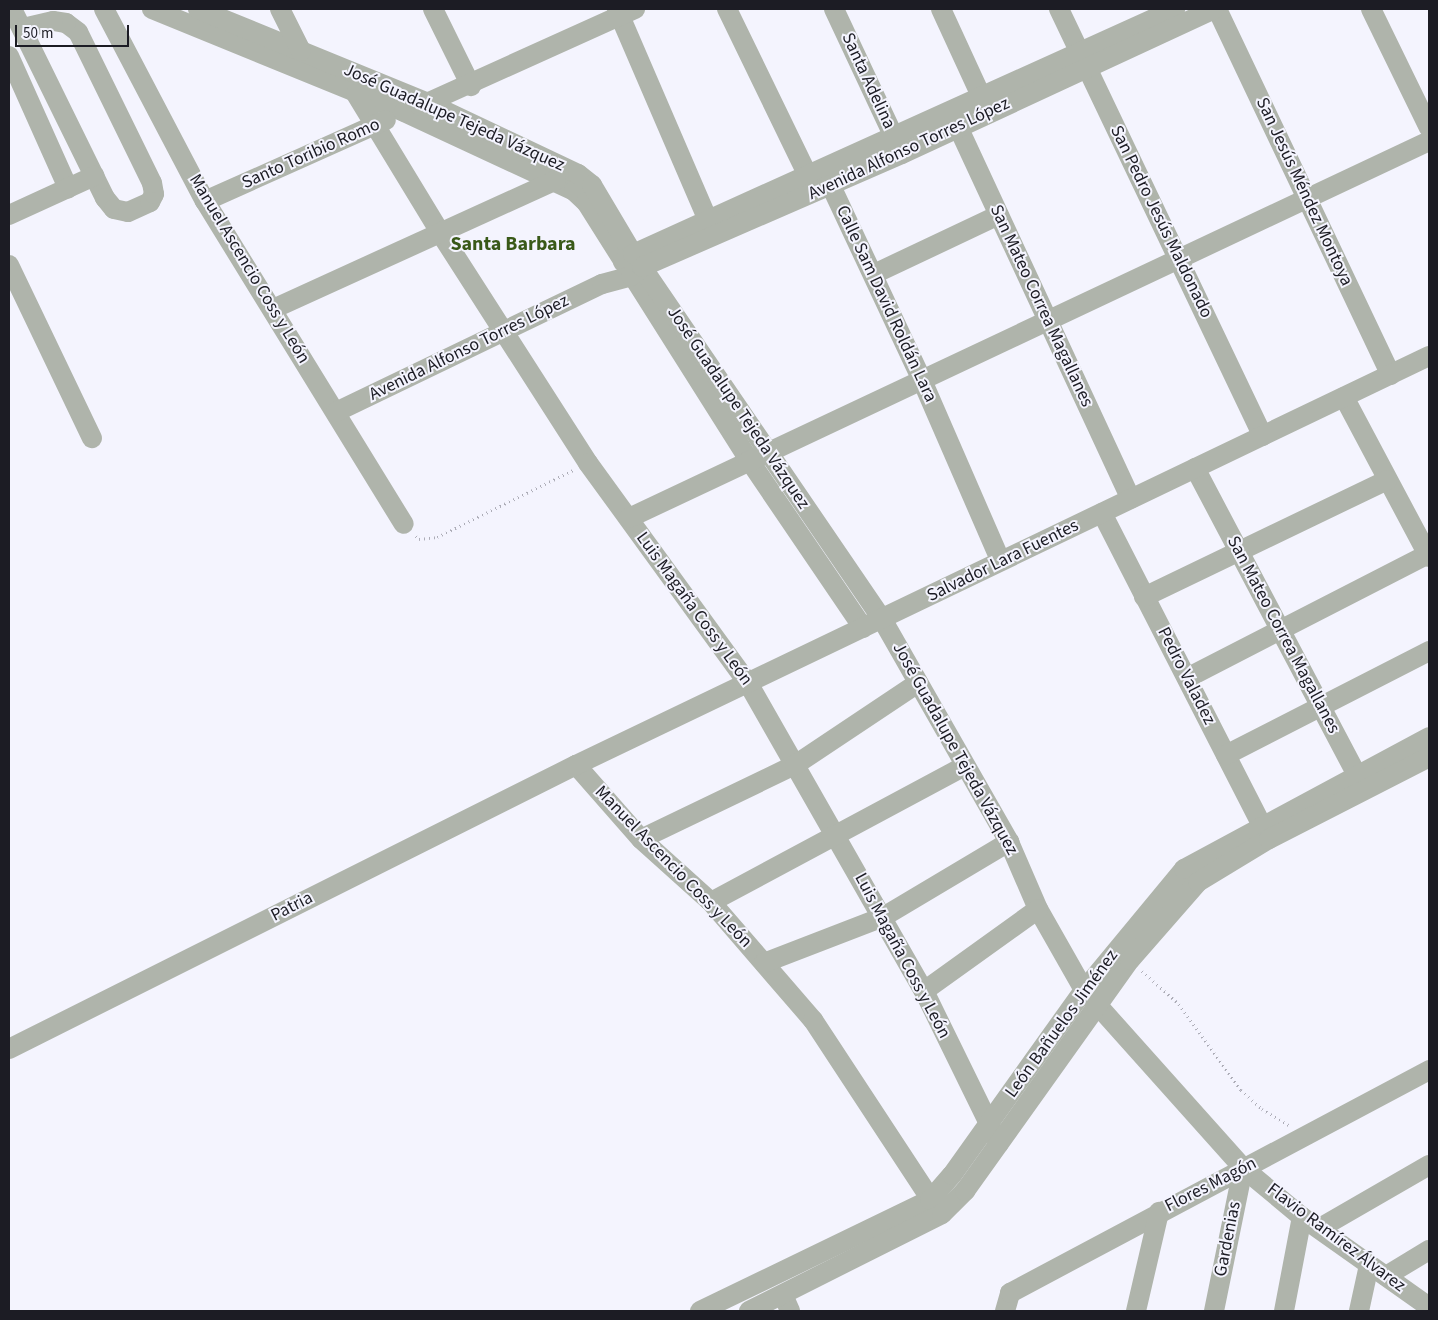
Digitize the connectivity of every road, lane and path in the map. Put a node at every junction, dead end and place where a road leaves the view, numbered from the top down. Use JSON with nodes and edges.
{"nodes":[{"id":1,"x":12,"y":9,"type":"edge"},
{"id":2,"x":104,"y":9,"type":"edge"},
{"id":3,"x":152,"y":9,"type":"edge"},
{"id":4,"x":198,"y":9,"type":"edge"},
{"id":5,"x":280,"y":9,"type":"edge"},
{"id":6,"x":433,"y":9,"type":"edge"},
{"id":7,"x":727,"y":9,"type":"edge"},
{"id":8,"x":834,"y":9,"type":"edge"},
{"id":9,"x":941,"y":9,"type":"edge"},
{"id":10,"x":1059,"y":9,"type":"edge"},
{"id":11,"x":1175,"y":9,"type":"edge"},
{"id":12,"x":1216,"y":9,"type":"edge"},
{"id":13,"x":1371,"y":9,"type":"edge"},
{"id":14,"x":624,"y":11,"type":"edge"},
{"id":15,"x":22,"y":28,"type":"junction"},
{"id":16,"x":300,"y":51,"type":"junction"},
{"id":17,"x":9,"y":56,"type":"edge"},
{"id":18,"x":1083,"y":60,"type":"junction"},
{"id":19,"x":471,"y":86,"type":"junction"},
{"id":20,"x":356,"y":94,"type":"junction"},
{"id":21,"x":428,"y":103,"type":"junction"},
{"id":22,"x":985,"y":105,"type":"junction"},
{"id":23,"x":404,"y":112,"type":"junction"},
{"id":24,"x":955,"y":120,"type":"junction"},
{"id":25,"x":374,"y":126,"type":"junction"},
{"id":26,"x":1429,"y":128,"type":"edge"},
{"id":27,"x":1429,"y":141,"type":"edge"},
{"id":28,"x":898,"y":146,"type":"junction"},
{"id":29,"x":94,"y":176,"type":"junction"},
{"id":30,"x":808,"y":176,"type":"junction"},
{"id":31,"x":556,"y":180,"type":"junction"},
{"id":32,"x":831,"y":186,"type":"junction"},
{"id":33,"x":68,"y":188,"type":"junction"},
{"id":34,"x":1307,"y":198,"type":"junction"},
{"id":35,"x":205,"y":201,"type":"junction"},
{"id":36,"x":999,"y":214,"type":"junction"},
{"id":37,"x":9,"y":215,"type":"edge"},
{"id":38,"x":708,"y":220,"type":"junction"},
{"id":39,"x":441,"y":234,"type":"junction"},
{"id":40,"x":1178,"y":259,"type":"junction"},
{"id":41,"x":9,"y":265,"type":"edge"},
{"id":42,"x":632,"y":265,"type":"junction"},
{"id":43,"x":874,"y":274,"type":"junction"},
{"id":44,"x":273,"y":310,"type":"junction"},
{"id":45,"x":1048,"y":320,"type":"junction"},
{"id":46,"x":505,"y":333,"type":"junction"},
{"id":47,"x":1429,"y":356,"type":"edge"},
{"id":48,"x":1391,"y":375,"type":"junction"},
{"id":49,"x":921,"y":378,"type":"junction"},
{"id":50,"x":1344,"y":397,"type":"junction"},
{"id":51,"x":336,"y":412,"type":"junction"},
{"id":52,"x":1263,"y":436,"type":"junction"},
{"id":53,"x":92,"y":438,"type":"dead end"},
{"id":54,"x":767,"y":451,"type":"junction"},
{"id":55,"x":749,"y":460,"type":"junction"},
{"id":56,"x":588,"y":463,"type":"junction"},
{"id":57,"x":1195,"y":468,"type":"junction"},
{"id":58,"x":1387,"y":480,"type":"junction"},
{"id":59,"x":1131,"y":499,"type":"junction"},
{"id":60,"x":1102,"y":513,"type":"junction"},
{"id":61,"x":628,"y":518,"type":"junction"},
{"id":62,"x":404,"y":524,"type":"joint"},
{"id":63,"x":1238,"y":552,"type":"junction"},
{"id":64,"x":1429,"y":555,"type":"edge"},
{"id":65,"x":1000,"y":560,"type":"junction"},
{"id":66,"x":1144,"y":597,"type":"junction"},
{"id":67,"x":882,"y":619,"type":"junction"},
{"id":68,"x":863,"y":628,"type":"junction"},
{"id":69,"x":1281,"y":630,"type":"junction"},
{"id":70,"x":1429,"y":652,"type":"edge"},
{"id":71,"x":1187,"y":678,"type":"junction"},
{"id":72,"x":748,"y":683,"type":"junction"},
{"id":73,"x":918,"y":683,"type":"junction"},
{"id":74,"x":1321,"y":706,"type":"junction"},
{"id":75,"x":1429,"y":737,"type":"edge"},
{"id":76,"x":1226,"y":755,"type":"junction"},
{"id":77,"x":1429,"y":757,"type":"edge"},
{"id":78,"x":795,"y":765,"type":"junction"},
{"id":79,"x":576,"y":766,"type":"junction"},
{"id":80,"x":965,"y":766,"type":"junction"},
{"id":81,"x":1357,"y":775,"type":"junction"},
{"id":82,"x":1266,"y":832,"type":"junction"},
{"id":83,"x":837,"y":836,"type":"junction"},
{"id":84,"x":641,"y":839,"type":"junction"},
{"id":85,"x":1009,"y":842,"type":"junction"},
{"id":86,"x":1191,"y":875,"type":"junction"},
{"id":87,"x":711,"y":902,"type":"junction"},
{"id":88,"x":1038,"y":909,"type":"junction"},
{"id":89,"x":883,"y":917,"type":"junction"},
{"id":90,"x":1130,"y":960,"type":"junction"},
{"id":91,"x":764,"y":964,"type":"junction"},
{"id":92,"x":1084,"y":990,"type":"junction"},
{"id":93,"x":924,"y":991,"type":"junction"},
{"id":94,"x":1097,"y":1006,"type":"junction"},
{"id":95,"x":9,"y":1049,"type":"edge"},
{"id":96,"x":1429,"y":1070,"type":"edge"},
{"id":97,"x":988,"y":1124,"type":"junction"},
{"id":98,"x":1297,"y":1142,"type":"junction"},
{"id":99,"x":999,"y":1144,"type":"junction"},
{"id":100,"x":1429,"y":1165,"type":"edge"},
{"id":101,"x":1243,"y":1168,"type":"junction"},
{"id":102,"x":936,"y":1207,"type":"junction"},
{"id":103,"x":1159,"y":1212,"type":"junction"},
{"id":104,"x":1302,"y":1217,"type":"junction"},
{"id":105,"x":1320,"y":1228,"type":"junction"},
{"id":106,"x":1429,"y":1250,"type":"edge"},
{"id":107,"x":1369,"y":1265,"type":"junction"},
{"id":108,"x":1386,"y":1276,"type":"junction"},
{"id":109,"x":786,"y":1303,"type":"edge"},
{"id":110,"x":1429,"y":1307,"type":"edge"},
{"id":111,"x":700,"y":1311,"type":"edge"},
{"id":112,"x":749,"y":1311,"type":"edge"},
{"id":113,"x":1005,"y":1311,"type":"edge"},
{"id":114,"x":1136,"y":1311,"type":"edge"},
{"id":115,"x":1214,"y":1311,"type":"edge"},
{"id":116,"x":1284,"y":1311,"type":"edge"},
{"id":117,"x":1359,"y":1311,"type":"edge"}],
"edges":[{"from":1,"to":15,"type":"street"},
{"from":2,"to":35,"type":"street","name":"Manuel Ascencio Coss y León"},
{"from":3,"to":20,"type":"street","name":"José Guadalupe Tejeda Vázquez"},
{"from":4,"to":16,"type":"street","name":"José Guadalupe Tejeda Vázquez"},
{"from":5,"to":16,"type":"street"},
{"from":6,"to":19,"type":"street"},
{"from":7,"to":30,"type":"street"},
{"from":8,"to":28,"type":"street","name":"Santa Adelina"},
{"from":9,"to":22,"type":"street"},
{"from":10,"to":18,"type":"street","name":"San Pedro Jesús Maldonado"},
{"from":11,"to":18,"type":"street","name":"Avenida Alfonso Torres López"},
{"from":12,"to":18,"type":"street","name":"Avenida Alfonso Torres López"},
{"from":12,"to":34,"type":"street","name":"San Jesús Méndez Montoya"},
{"from":13,"to":26,"type":"street"},
{"from":14,"to":19,"type":"street","name":"Santo Toribio Romo"},
{"from":14,"to":38,"type":"street"},
{"from":15,"to":29,"type":"street"},
{"from":15,"to":29,"type":"street"},
{"from":16,"to":21,"type":"street","name":"José Guadalupe Tejeda Vázquez"},
{"from":17,"to":33,"type":"street"},
{"from":18,"to":22,"type":"street","name":"Avenida Alfonso Torres López"},
{"from":18,"to":40,"type":"street","name":"San Pedro Jesús Maldonado"},
{"from":19,"to":21,"type":"street","name":"Santo Toribio Romo"},
{"from":20,"to":23,"type":"street","name":"José Guadalupe Tejeda Vázquez"},
{"from":20,"to":25,"type":"street","name":"Luis Magaña Coss y León"},
{"from":21,"to":23,"type":"street","name":"Santo Toribio Romo"},
{"from":21,"to":42,"type":"street","name":"José Guadalupe Tejeda Vázquez"},
{"from":22,"to":24,"type":"street","name":"Avenida Alfonso Torres López"},
{"from":23,"to":25,"type":"street","name":"Santo Toribio Romo"},
{"from":23,"to":31,"type":"street","name":"José Guadalupe Tejeda Vázquez"},
{"from":24,"to":28,"type":"street","name":"Avenida Alfonso Torres López"},
{"from":24,"to":36,"type":"street","name":"San Mateo Correa Magallanes"},
{"from":25,"to":35,"type":"street","name":"Santo Toribio Romo"},
{"from":25,"to":39,"type":"street","name":"Luis Magaña Coss y León"},
{"from":27,"to":34,"type":"street"},
{"from":28,"to":30,"type":"street","name":"Avenida Alfonso Torres López"},
{"from":28,"to":32,"type":"street","name":"Avenida Alfonso Torres López"},
{"from":29,"to":33,"type":"street"},
{"from":30,"to":32,"type":"street","name":"Calle Sam David Roldán Lara"},
{"from":30,"to":38,"type":"street","name":"Avenida Alfonso Torres López"},
{"from":31,"to":39,"type":"street"},
{"from":31,"to":42,"type":"street","name":"José Guadalupe Tejeda Vázquez"},
{"from":32,"to":42,"type":"street","name":"Avenida Alfonso Torres López"},
{"from":32,"to":43,"type":"street","name":"Calle Sam David Roldán Lara"},
{"from":33,"to":37,"type":"street"},
{"from":34,"to":40,"type":"street"},
{"from":34,"to":48,"type":"street","name":"San Jesús Méndez Montoya"},
{"from":35,"to":44,"type":"street","name":"Manuel Ascencio Coss y León"},
{"from":36,"to":43,"type":"street"},
{"from":36,"to":45,"type":"street","name":"San Mateo Correa Magallanes"},
{"from":38,"to":42,"type":"street","name":"Avenida Alfonso Torres López"},
{"from":39,"to":44,"type":"street"},
{"from":39,"to":46,"type":"street","name":"Luis Magaña Coss y León"},
{"from":40,"to":45,"type":"street"},
{"from":40,"to":52,"type":"street","name":"San Pedro Jesús Maldonado"},
{"from":41,"to":53,"type":"street"},
{"from":42,"to":46,"type":"street","name":"Avenida Alfonso Torres López"},
{"from":42,"to":54,"type":"street","name":"José Guadalupe Tejeda Vázquez"},
{"from":42,"to":55,"type":"street","name":"José Guadalupe Tejeda Vázquez"},
{"from":43,"to":49,"type":"street","name":"Calle Sam David Roldán Lara"},
{"from":44,"to":51,"type":"street","name":"Manuel Ascencio Coss y León"},
{"from":45,"to":49,"type":"street"},
{"from":45,"to":59,"type":"street","name":"San Mateo Correa Magallanes"},
{"from":46,"to":51,"type":"street","name":"Avenida Alfonso Torres López"},
{"from":46,"to":56,"type":"street","name":"Luis Magaña Coss y León"},
{"from":47,"to":48,"type":"street","name":"Salvador Lara Fuentes"},
{"from":48,"to":50,"type":"street","name":"Salvador Lara Fuentes"},
{"from":49,"to":54,"type":"street"},
{"from":49,"to":65,"type":"street","name":"Calle Sam David Roldán Lara"},
{"from":50,"to":52,"type":"street","name":"Salvador Lara Fuentes"},
{"from":50,"to":58,"type":"street"},
{"from":51,"to":62,"type":"street","name":"Manuel Ascencio Coss y León"},
{"from":52,"to":57,"type":"street","name":"Salvador Lara Fuentes"},
{"from":54,"to":55,"type":"street"},
{"from":54,"to":67,"type":"street","name":"José Guadalupe Tejeda Vázquez"},
{"from":55,"to":61,"type":"street"},
{"from":55,"to":68,"type":"street","name":"José Guadalupe Tejeda Vázquez"},
{"from":56,"to":61,"type":"street","name":"Luis Magaña Coss y León"},
{"from":56,"to":62,"type":"path"},
{"from":57,"to":59,"type":"street","name":"Salvador Lara Fuentes"},
{"from":57,"to":63,"type":"street","name":"San Mateo Correa Magallanes"},
{"from":58,"to":63,"type":"street"},
{"from":58,"to":64,"type":"street"},
{"from":59,"to":60,"type":"street","name":"Salvador Lara Fuentes"},
{"from":60,"to":65,"type":"street","name":"Salvador Lara Fuentes"},
{"from":60,"to":66,"type":"street","name":"Pedro Valadez"},
{"from":61,"to":72,"type":"street","name":"Luis Magaña Coss y León"},
{"from":63,"to":66,"type":"street"},
{"from":63,"to":69,"type":"street","name":"San Mateo Correa Magallanes"},
{"from":64,"to":69,"type":"street"},
{"from":65,"to":67,"type":"street","name":"Salvador Lara Fuentes"},
{"from":66,"to":71,"type":"street","name":"Pedro Valadez"},
{"from":67,"to":68,"type":"street","name":"Salvador Lara Fuentes"},
{"from":67,"to":73,"type":"street","name":"José Guadalupe Tejeda Vázquez"},
{"from":68,"to":72,"type":"street","name":"Salvador Lara Fuentes"},
{"from":69,"to":71,"type":"street"},
{"from":69,"to":74,"type":"street","name":"San Mateo Correa Magallanes"},
{"from":70,"to":74,"type":"street"},
{"from":71,"to":76,"type":"street","name":"Pedro Valadez"},
{"from":72,"to":78,"type":"street","name":"Luis Magaña Coss y León"},
{"from":72,"to":79,"type":"street","name":"Salvador Lara Fuentes"},
{"from":73,"to":78,"type":"street"},
{"from":73,"to":80,"type":"street","name":"José Guadalupe Tejeda Vázquez"},
{"from":74,"to":76,"type":"street"},
{"from":74,"to":81,"type":"street","name":"San Mateo Correa Magallanes"},
{"from":75,"to":81,"type":"street","name":"León Bañuelos Jiménez"},
{"from":76,"to":82,"type":"street","name":"Pedro Valadez"},
{"from":77,"to":82,"type":"street","name":"León Bañuelos Jiménez"},
{"from":78,"to":83,"type":"street","name":"Luis Magaña Coss y León"},
{"from":78,"to":84,"type":"street"},
{"from":79,"to":84,"type":"street","name":"Manuel Ascencio Coss y León"},
{"from":79,"to":95,"type":"street","name":"Patria"},
{"from":80,"to":83,"type":"street"},
{"from":80,"to":85,"type":"street","name":"José Guadalupe Tejeda Vázquez"},
{"from":81,"to":82,"type":"street","name":"León Bañuelos Jiménez"},
{"from":82,"to":86,"type":"street","name":"León Bañuelos Jiménez"},
{"from":83,"to":87,"type":"street"},
{"from":83,"to":89,"type":"street","name":"Luis Magaña Coss y León"},
{"from":84,"to":87,"type":"street","name":"Manuel Ascencio Coss y León"},
{"from":85,"to":88,"type":"street","name":"José Guadalupe Tejeda Vázquez"},
{"from":85,"to":89,"type":"street"},
{"from":86,"to":90,"type":"street","name":"León Bañuelos Jiménez"},
{"from":86,"to":92,"type":"street","name":"León Bañuelos Jiménez"},
{"from":87,"to":91,"type":"street","name":"Manuel Ascencio Coss y León"},
{"from":88,"to":92,"type":"street","name":"José Guadalupe Tejeda Vázquez"},
{"from":88,"to":93,"type":"street"},
{"from":89,"to":91,"type":"street"},
{"from":89,"to":93,"type":"street","name":"Luis Magaña Coss y León"},
{"from":90,"to":94,"type":"street","name":"León Bañuelos Jiménez"},
{"from":90,"to":98,"type":"path"},
{"from":91,"to":102,"type":"street","name":"Manuel Ascencio Coss y León"},
{"from":92,"to":94,"type":"street","name":"José Guadalupe Tejeda Vázquez"},
{"from":92,"to":97,"type":"street","name":"León Bañuelos Jiménez"},
{"from":93,"to":97,"type":"street","name":"Luis Magaña Coss y León"},
{"from":94,"to":99,"type":"street","name":"León Bañuelos Jiménez"},
{"from":94,"to":101,"type":"street","name":"Flavio Ramírez Álvarez"},
{"from":96,"to":98,"type":"street","name":"Flores Magón"},
{"from":97,"to":99,"type":"street","name":"Luis Magaña Coss y León"},
{"from":97,"to":102,"type":"street","name":"León Bañuelos Jiménez"},
{"from":98,"to":101,"type":"street","name":"Flores Magón"},
{"from":99,"to":102,"type":"street","name":"León Bañuelos Jiménez"},
{"from":100,"to":105,"type":"street"},
{"from":101,"to":103,"type":"street","name":"Flores Magón"},
{"from":101,"to":104,"type":"street","name":"Flavio Ramírez Álvarez"},
{"from":101,"to":115,"type":"street","name":"Gardenias"},
{"from":102,"to":109,"type":"street","name":"León Bañuelos Jiménez"},
{"from":102,"to":111,"type":"street","name":"León Bañuelos Jiménez"},
{"from":103,"to":113,"type":"street","name":"Flores Magón"},
{"from":103,"to":114,"type":"street"},
{"from":104,"to":105,"type":"street","name":"Flavio Ramírez Álvarez"},
{"from":104,"to":116,"type":"street"},
{"from":105,"to":107,"type":"street","name":"Flavio Ramírez Álvarez"},
{"from":106,"to":108,"type":"street"},
{"from":107,"to":108,"type":"street","name":"Flavio Ramírez Álvarez"},
{"from":107,"to":117,"type":"street"},
{"from":108,"to":110,"type":"street","name":"Flavio Ramírez Álvarez"},
{"from":109,"to":112,"type":"street","name":"León Bañuelos Jiménez"}]}
